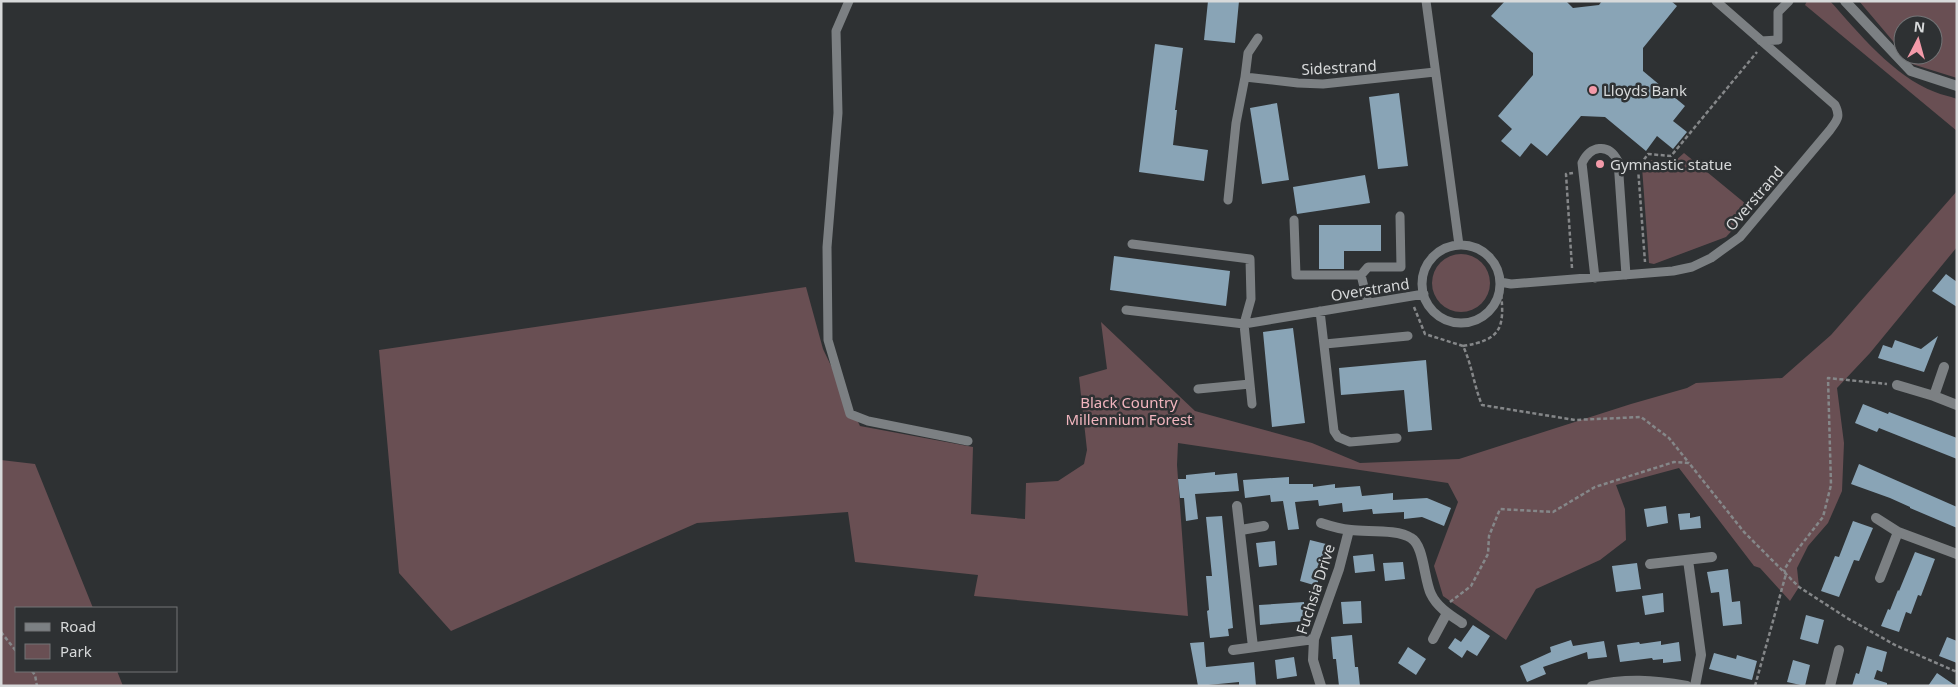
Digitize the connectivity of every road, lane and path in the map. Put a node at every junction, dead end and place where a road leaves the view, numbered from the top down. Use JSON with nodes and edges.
{"nodes":[{"id":1,"x":849,"y":1,"type":"edge"},
{"id":2,"x":1426,"y":1,"type":"edge"},
{"id":3,"x":1716,"y":1,"type":"edge"},
{"id":4,"x":1789,"y":1,"type":"edge"},
{"id":5,"x":1845,"y":1,"type":"edge"},
{"id":6,"x":1258,"y":38,"type":"dead end"},
{"id":7,"x":1763,"y":42,"type":"junction"},
{"id":8,"x":1434,"y":72,"type":"junction"},
{"id":9,"x":1245,"y":77,"type":"junction"},
{"id":10,"x":1957,"y":86,"type":"edge"},
{"id":11,"x":1638,"y":168,"type":"junction"},
{"id":12,"x":1618,"y":169,"type":"junction"},
{"id":13,"x":1583,"y":173,"type":"junction"},
{"id":14,"x":1228,"y":200,"type":"dead end"},
{"id":15,"x":1400,"y":216,"type":"dead end"},
{"id":16,"x":1294,"y":220,"type":"dead end"},
{"id":17,"x":1132,"y":244,"type":"dead end"},
{"id":18,"x":1459,"y":245,"type":"junction"},
{"id":19,"x":1646,"y":273,"type":"junction"},
{"id":20,"x":1361,"y":275,"type":"junction"},
{"id":21,"x":1626,"y":275,"type":"junction"},
{"id":22,"x":1594,"y":278,"type":"junction"},
{"id":23,"x":1573,"y":280,"type":"junction"},
{"id":24,"x":1500,"y":282,"type":"junction"},
{"id":25,"x":1424,"y":294,"type":"junction"},
{"id":26,"x":1410,"y":296,"type":"junction"},
{"id":27,"x":1368,"y":303,"type":"junction"},
{"id":28,"x":1126,"y":310,"type":"dead end"},
{"id":29,"x":1320,"y":311,"type":"junction"},
{"id":30,"x":1244,"y":324,"type":"junction"},
{"id":31,"x":1408,"y":336,"type":"dead end"},
{"id":32,"x":1325,"y":344,"type":"junction"},
{"id":33,"x":1463,"y":346,"type":"junction"},
{"id":34,"x":1944,"y":367,"type":"dead end"},
{"id":35,"x":1250,"y":384,"type":"junction"},
{"id":36,"x":1897,"y":384,"type":"joint"},
{"id":37,"x":1198,"y":389,"type":"dead end"},
{"id":38,"x":1934,"y":396,"type":"junction"},
{"id":39,"x":1252,"y":404,"type":"dead end"},
{"id":40,"x":1957,"y":405,"type":"edge"},
{"id":41,"x":1397,"y":438,"type":"dead end"},
{"id":42,"x":968,"y":441,"type":"dead end"},
{"id":43,"x":1689,"y":463,"type":"junction"},
{"id":44,"x":1237,"y":506,"type":"dead end"},
{"id":45,"x":1876,"y":518,"type":"dead end"},
{"id":46,"x":1321,"y":524,"type":"dead end"},
{"id":47,"x":1264,"y":526,"type":"dead end"},
{"id":48,"x":1240,"y":530,"type":"junction"},
{"id":49,"x":1349,"y":530,"type":"junction"},
{"id":50,"x":1898,"y":532,"type":"junction"},
{"id":51,"x":1957,"y":554,"type":"edge"},
{"id":52,"x":1712,"y":557,"type":"dead end"},
{"id":53,"x":1688,"y":560,"type":"junction"},
{"id":54,"x":1650,"y":564,"type":"dead end"},
{"id":55,"x":1786,"y":574,"type":"junction"},
{"id":56,"x":1880,"y":578,"type":"dead end"},
{"id":57,"x":1444,"y":611,"type":"junction"},
{"id":58,"x":1462,"y":623,"type":"dead end"},
{"id":59,"x":1,"y":632,"type":"edge"},
{"id":60,"x":1314,"y":639,"type":"junction"},
{"id":61,"x":1433,"y":639,"type":"dead end"},
{"id":62,"x":1253,"y":647,"type":"junction"},
{"id":63,"x":15,"y":650,"type":"edge"},
{"id":64,"x":1233,"y":650,"type":"dead end"},
{"id":65,"x":1839,"y":650,"type":"dead end"},
{"id":66,"x":33,"y":672,"type":"edge"},
{"id":67,"x":1957,"y":672,"type":"edge"},
{"id":68,"x":37,"y":686,"type":"edge"},
{"id":69,"x":1321,"y":686,"type":"edge"},
{"id":70,"x":1592,"y":686,"type":"edge"},
{"id":71,"x":1687,"y":686,"type":"edge"},
{"id":72,"x":1695,"y":686,"type":"edge"},
{"id":73,"x":1755,"y":686,"type":"edge"},
{"id":74,"x":1830,"y":686,"type":"edge"}],
"edges":[{"from":1,"to":42,"type":"lane"},
{"from":2,"to":8,"type":"lane"},
{"from":3,"to":7,"type":"lane","name":"Overstrand"},
{"from":4,"to":7,"type":"lane"},
{"from":5,"to":10,"type":"street"},
{"from":6,"to":9,"type":"lane"},
{"from":7,"to":11,"type":"path"},
{"from":7,"to":19,"type":"lane","name":"Overstrand"},
{"from":8,"to":9,"type":"lane","name":"Sidestrand"},
{"from":8,"to":18,"type":"lane"},
{"from":9,"to":14,"type":"lane"},
{"from":11,"to":12,"type":"path"},
{"from":11,"to":19,"type":"path"},
{"from":12,"to":13,"type":"lane"},
{"from":12,"to":21,"type":"lane"},
{"from":13,"to":22,"type":"lane"},
{"from":13,"to":23,"type":"path"},
{"from":15,"to":20,"type":"lane"},
{"from":16,"to":20,"type":"lane"},
{"from":17,"to":30,"type":"lane"},
{"from":18,"to":24,"type":"lane"},
{"from":18,"to":25,"type":"lane","name":"Overstrand"},
{"from":19,"to":21,"type":"lane","name":"Overstrand"},
{"from":20,"to":27,"type":"lane"},
{"from":21,"to":22,"type":"lane","name":"Overstrand"},
{"from":22,"to":23,"type":"lane","name":"Overstrand"},
{"from":23,"to":24,"type":"lane","name":"Overstrand"},
{"from":24,"to":25,"type":"lane","name":"Overstrand"},
{"from":24,"to":33,"type":"path"},
{"from":25,"to":26,"type":"lane","name":"Overstrand"},
{"from":26,"to":27,"type":"lane","name":"Overstrand"},
{"from":26,"to":33,"type":"path"},
{"from":27,"to":29,"type":"lane","name":"Overstrand"},
{"from":28,"to":30,"type":"lane","name":"Overstrand"},
{"from":29,"to":30,"type":"lane","name":"Overstrand"},
{"from":29,"to":32,"type":"lane"},
{"from":30,"to":35,"type":"lane"},
{"from":31,"to":32,"type":"lane"},
{"from":32,"to":41,"type":"lane"},
{"from":33,"to":43,"type":"path"},
{"from":34,"to":38,"type":"street"},
{"from":35,"to":37,"type":"lane"},
{"from":35,"to":39,"type":"lane"},
{"from":36,"to":38,"type":"street"},
{"from":36,"to":55,"type":"path"},
{"from":38,"to":40,"type":"street"},
{"from":43,"to":55,"type":"path"},
{"from":43,"to":57,"type":"path"},
{"from":44,"to":48,"type":"street"},
{"from":45,"to":50,"type":"street"},
{"from":46,"to":49,"type":"street","name":"Fuchsia Drive"},
{"from":47,"to":48,"type":"street"},
{"from":48,"to":62,"type":"street"},
{"from":49,"to":57,"type":"street","name":"Fuchsia Drive"},
{"from":49,"to":60,"type":"street","name":"Fuchsia Drive"},
{"from":50,"to":51,"type":"street"},
{"from":50,"to":56,"type":"street"},
{"from":52,"to":53,"type":"street"},
{"from":53,"to":54,"type":"street"},
{"from":53,"to":72,"type":"street"},
{"from":55,"to":67,"type":"path"},
{"from":55,"to":73,"type":"path"},
{"from":57,"to":58,"type":"street","name":"Fuchsia Drive"},
{"from":57,"to":61,"type":"street"},
{"from":59,"to":63,"type":"path"},
{"from":60,"to":62,"type":"street"},
{"from":60,"to":69,"type":"street","name":"Fuchsia Drive"},
{"from":62,"to":64,"type":"street"},
{"from":65,"to":74,"type":"street"},
{"from":66,"to":68,"type":"path"},
{"from":70,"to":71,"type":"street"}]}
